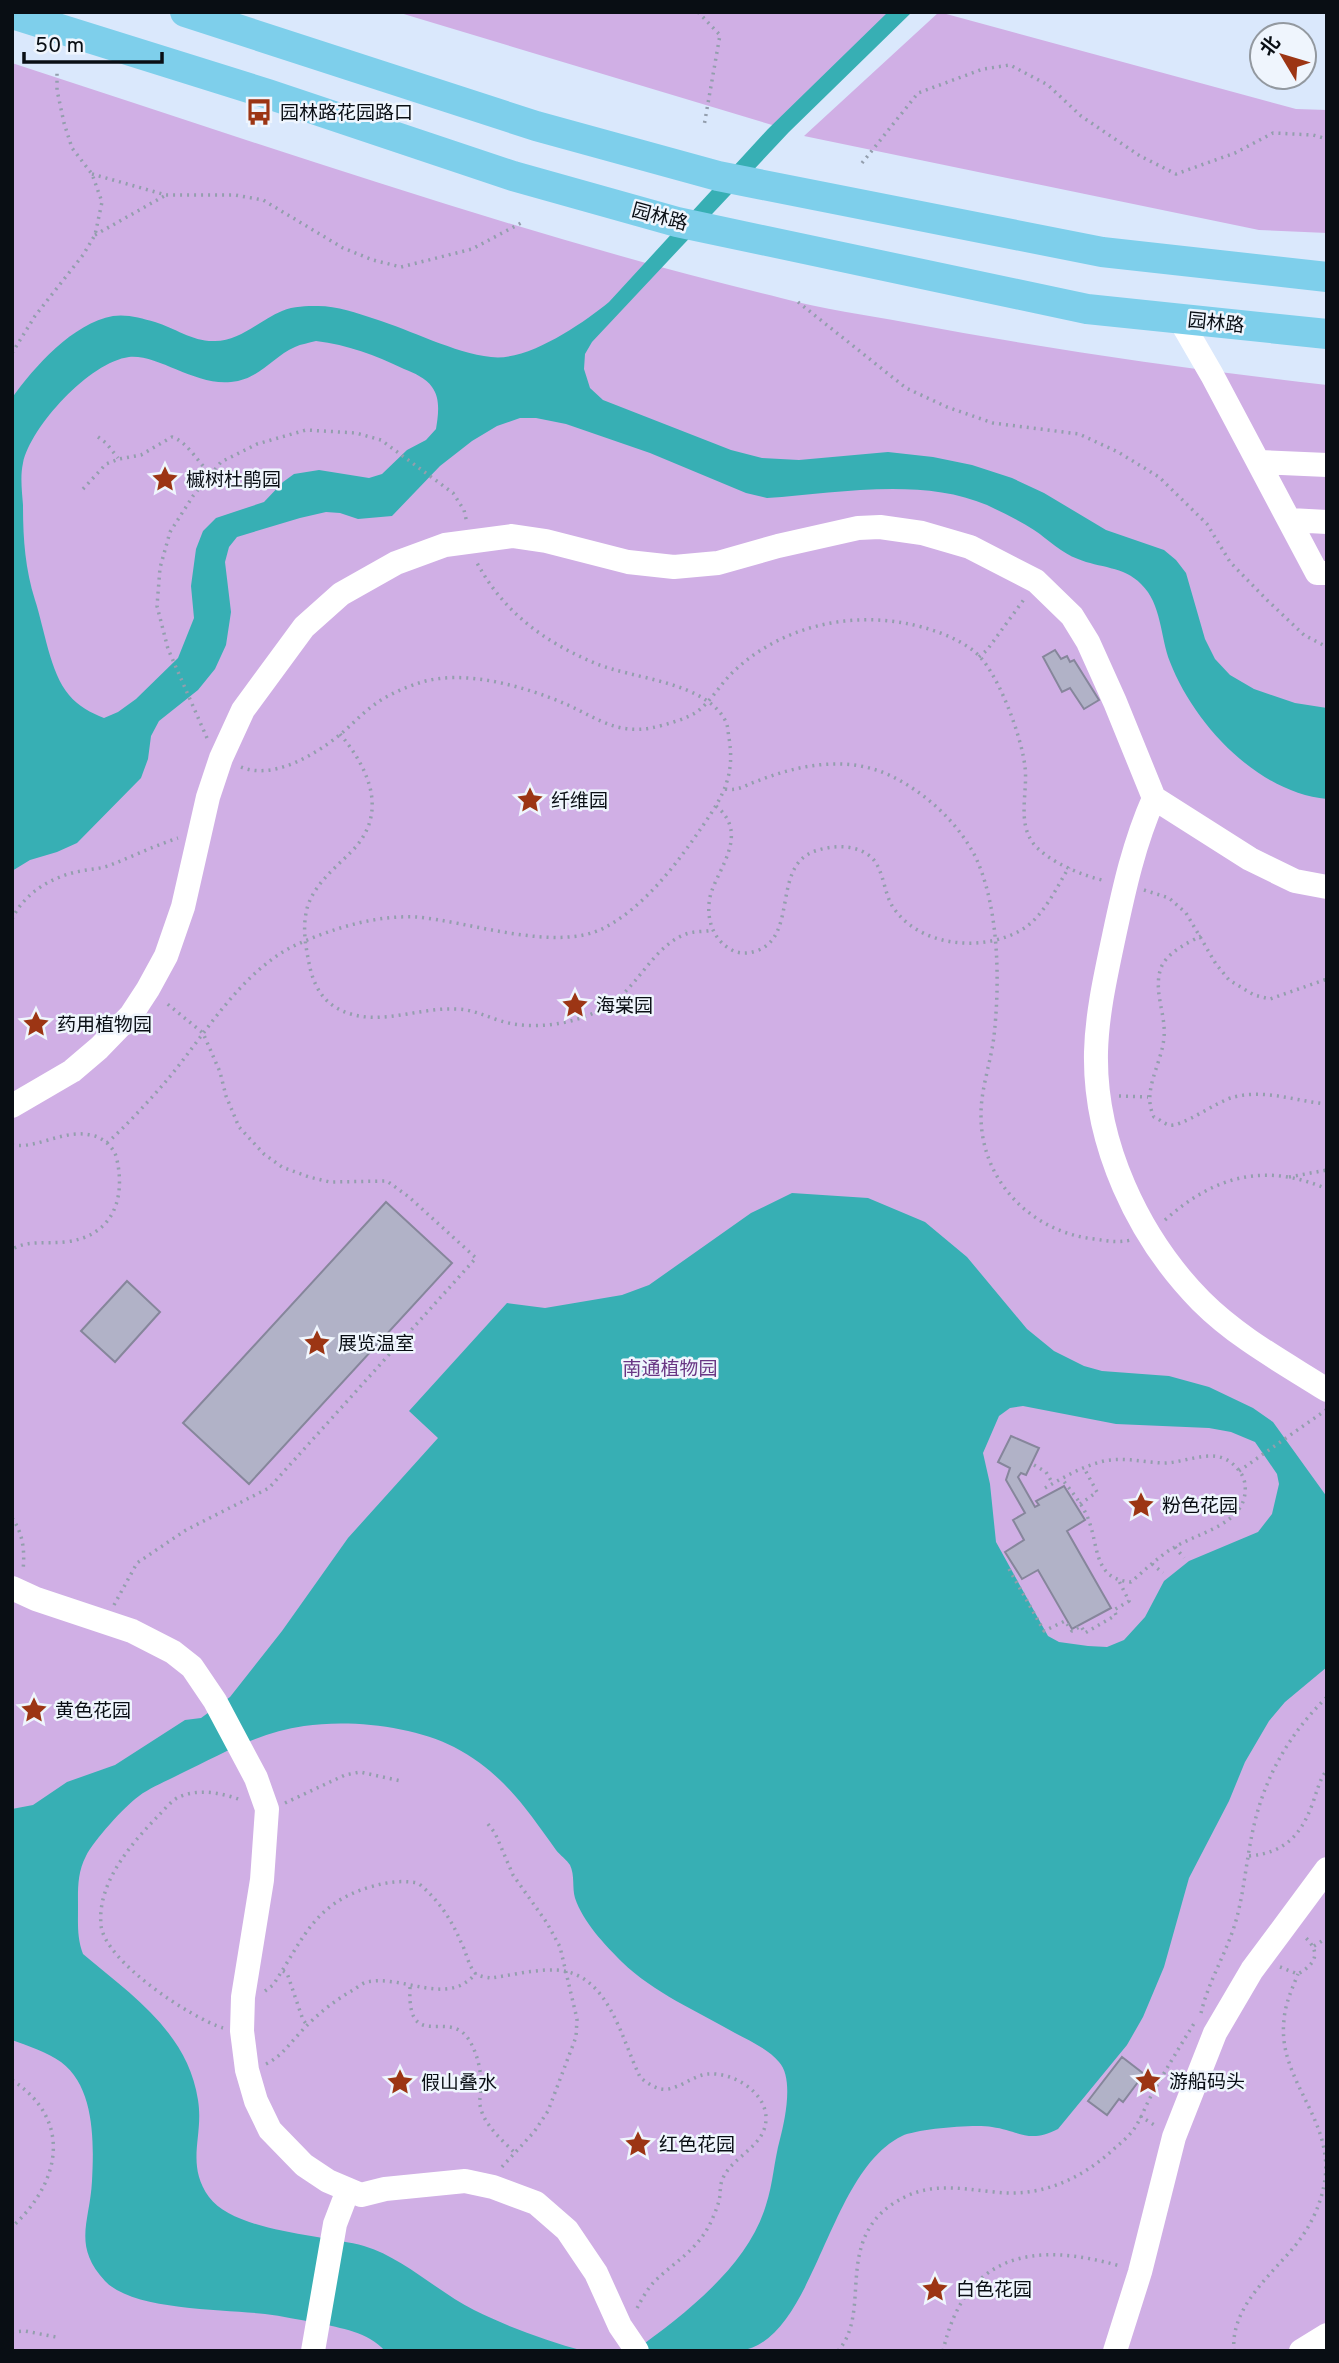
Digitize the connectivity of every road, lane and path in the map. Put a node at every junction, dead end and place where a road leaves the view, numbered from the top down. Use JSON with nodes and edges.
{"nodes":[{"id":1,"x":185,"y":12,"type":"edge"},
{"id":2,"x":698,"y":12,"type":"edge"},
{"id":3,"x":12,"y":14,"type":"edge"},
{"id":4,"x":57,"y":71,"type":"dead end"},
{"id":5,"x":704,"y":126,"type":"dead end"},
{"id":6,"x":1327,"y":139,"type":"edge"},
{"id":7,"x":862,"y":163,"type":"dead end"},
{"id":8,"x":92,"y":174,"type":"junction"},
{"id":9,"x":166,"y":195,"type":"junction"},
{"id":10,"x":523,"y":222,"type":"dead end"},
{"id":11,"x":95,"y":235,"type":"junction"},
{"id":12,"x":1327,"y":277,"type":"edge"},
{"id":13,"x":798,"y":302,"type":"dead end"},
{"id":14,"x":1179,"y":318,"type":"junction"},
{"id":15,"x":1327,"y":334,"type":"edge"},
{"id":16,"x":12,"y":353,"type":"edge"},
{"id":17,"x":98,"y":437,"type":"dead end"},
{"id":18,"x":118,"y":459,"type":"junction"},
{"id":19,"x":1259,"y":462,"type":"junction"},
{"id":20,"x":1327,"y":465,"type":"edge"},
{"id":21,"x":211,"y":474,"type":"junction"},
{"id":22,"x":83,"y":489,"type":"dead end"},
{"id":23,"x":1290,"y":520,"type":"junction"},
{"id":24,"x":1327,"y":522,"type":"edge"},
{"id":25,"x":471,"y":541,"type":"junction"},
{"id":26,"x":1327,"y":573,"type":"edge"},
{"id":27,"x":1036,"y":581,"type":"junction"},
{"id":28,"x":1327,"y":647,"type":"edge"},
{"id":29,"x":979,"y":657,"type":"junction"},
{"id":30,"x":706,"y":702,"type":"junction"},
{"id":31,"x":341,"y":734,"type":"junction"},
{"id":32,"x":220,"y":758,"type":"junction"},
{"id":33,"x":725,"y":789,"type":"junction"},
{"id":34,"x":1154,"y":798,"type":"junction"},
{"id":35,"x":716,"y":806,"type":"junction"},
{"id":36,"x":199,"y":837,"type":"junction"},
{"id":37,"x":1069,"y":867,"type":"junction"},
{"id":38,"x":1124,"y":886,"type":"junction"},
{"id":39,"x":1327,"y":887,"type":"edge"},
{"id":40,"x":12,"y":919,"type":"edge"},
{"id":41,"x":712,"y":930,"type":"junction"},
{"id":42,"x":1201,"y":936,"type":"junction"},
{"id":43,"x":995,"y":940,"type":"junction"},
{"id":44,"x":305,"y":942,"type":"junction"},
{"id":45,"x":1327,"y":979,"type":"edge"},
{"id":46,"x":148,"y":989,"type":"junction"},
{"id":47,"x":203,"y":1032,"type":"junction"},
{"id":48,"x":1098,"y":1095,"type":"junction"},
{"id":49,"x":1148,"y":1097,"type":"junction"},
{"id":50,"x":1327,"y":1104,"type":"edge"},
{"id":51,"x":12,"y":1106,"type":"edge"},
{"id":52,"x":107,"y":1143,"type":"junction"},
{"id":53,"x":12,"y":1145,"type":"edge"},
{"id":54,"x":1327,"y":1170,"type":"edge"},
{"id":55,"x":1287,"y":1177,"type":"junction"},
{"id":56,"x":1327,"y":1189,"type":"edge"},
{"id":57,"x":1149,"y":1231,"type":"junction"},
{"id":58,"x":12,"y":1250,"type":"edge"},
{"id":59,"x":1327,"y":1390,"type":"edge"},
{"id":60,"x":1327,"y":1409,"type":"edge"},
{"id":61,"x":1034,"y":1465,"type":"dead end"},
{"id":62,"x":1084,"y":1468,"type":"junction"},
{"id":63,"x":1239,"y":1471,"type":"junction"},
{"id":64,"x":1062,"y":1479,"type":"junction"},
{"id":65,"x":1053,"y":1483,"type":"junction"},
{"id":66,"x":1045,"y":1488,"type":"dead end"},
{"id":67,"x":1080,"y":1504,"type":"junction"},
{"id":68,"x":12,"y":1518,"type":"edge"},
{"id":69,"x":1175,"y":1547,"type":"junction"},
{"id":70,"x":1184,"y":1558,"type":"dead end"},
{"id":71,"x":1152,"y":1564,"type":"junction"},
{"id":72,"x":1009,"y":1569,"type":"dead end"},
{"id":73,"x":1163,"y":1573,"type":"dead end"},
{"id":74,"x":1119,"y":1581,"type":"junction"},
{"id":75,"x":14,"y":1589,"type":"edge"},
{"id":76,"x":104,"y":1622,"type":"junction"},
{"id":77,"x":1327,"y":1697,"type":"edge"},
{"id":78,"x":1327,"y":1769,"type":"edge"},
{"id":79,"x":401,"y":1781,"type":"dead end"},
{"id":80,"x":267,"y":1809,"type":"junction"},
{"id":81,"x":488,"y":1824,"type":"dead end"},
{"id":82,"x":1249,"y":1857,"type":"junction"},
{"id":83,"x":1327,"y":1869,"type":"edge"},
{"id":84,"x":1327,"y":1938,"type":"edge"},
{"id":85,"x":1314,"y":1946,"type":"dead end"},
{"id":86,"x":282,"y":1971,"type":"junction"},
{"id":87,"x":567,"y":1972,"type":"junction"},
{"id":88,"x":476,"y":1973,"type":"junction"},
{"id":89,"x":1298,"y":1974,"type":"dead end"},
{"id":90,"x":411,"y":1986,"type":"junction"},
{"id":91,"x":243,"y":1997,"type":"junction"},
{"id":92,"x":307,"y":2025,"type":"junction"},
{"id":93,"x":242,"y":2031,"type":"junction"},
{"id":94,"x":247,"y":2070,"type":"junction"},
{"id":95,"x":12,"y":2080,"type":"edge"},
{"id":96,"x":514,"y":2152,"type":"junction"},
{"id":97,"x":493,"y":2187,"type":"junction"},
{"id":98,"x":348,"y":2190,"type":"junction"},
{"id":99,"x":12,"y":2227,"type":"edge"},
{"id":100,"x":1140,"y":2272,"type":"junction"},
{"id":101,"x":12,"y":2332,"type":"edge"},
{"id":102,"x":1327,"y":2335,"type":"edge"},
{"id":103,"x":56,"y":2337,"type":"dead end"},
{"id":104,"x":629,"y":2340,"type":"edge"},
{"id":105,"x":314,"y":2346,"type":"edge"},
{"id":106,"x":1117,"y":2349,"type":"edge"},
{"id":107,"x":838,"y":2351,"type":"edge"},
{"id":108,"x":943,"y":2351,"type":"edge"},
{"id":109,"x":1234,"y":2351,"type":"edge"},
{"id":110,"x":1301,"y":2351,"type":"edge"}],
"edges":[{"from":1,"to":12,"type":"main road"},
{"from":2,"to":5,"type":"path"},
{"from":3,"to":14,"type":"main road","name":"园林路"},
{"from":4,"to":8,"type":"path"},
{"from":6,"to":7,"type":"path"},
{"from":8,"to":9,"type":"path"},
{"from":8,"to":11,"type":"path"},
{"from":9,"to":10,"type":"path"},
{"from":9,"to":11,"type":"path"},
{"from":11,"to":16,"type":"path"},
{"from":13,"to":28,"type":"path"},
{"from":14,"to":15,"type":"main road","name":"园林路"},
{"from":14,"to":19,"type":"street"},
{"from":17,"to":18,"type":"path"},
{"from":18,"to":21,"type":"path"},
{"from":18,"to":22,"type":"path"},
{"from":19,"to":20,"type":"street"},
{"from":19,"to":23,"type":"street"},
{"from":21,"to":25,"type":"path"},
{"from":21,"to":32,"type":"path"},
{"from":23,"to":24,"type":"street"},
{"from":23,"to":26,"type":"street"},
{"from":25,"to":27,"type":"street"},
{"from":25,"to":30,"type":"path"},
{"from":25,"to":32,"type":"street"},
{"from":27,"to":29,"type":"path"},
{"from":27,"to":34,"type":"street"},
{"from":29,"to":30,"type":"path"},
{"from":29,"to":37,"type":"path"},
{"from":30,"to":31,"type":"path"},
{"from":30,"to":33,"type":"path"},
{"from":31,"to":32,"type":"path"},
{"from":31,"to":44,"type":"path"},
{"from":32,"to":36,"type":"street"},
{"from":33,"to":35,"type":"path"},
{"from":33,"to":43,"type":"path"},
{"from":34,"to":38,"type":"street"},
{"from":34,"to":39,"type":"street"},
{"from":35,"to":41,"type":"path"},
{"from":35,"to":44,"type":"path"},
{"from":36,"to":40,"type":"path"},
{"from":36,"to":46,"type":"street"},
{"from":37,"to":38,"type":"path"},
{"from":37,"to":43,"type":"path"},
{"from":38,"to":42,"type":"path"},
{"from":38,"to":48,"type":"street"},
{"from":41,"to":43,"type":"path"},
{"from":41,"to":44,"type":"path"},
{"from":42,"to":45,"type":"path"},
{"from":42,"to":49,"type":"path"},
{"from":43,"to":57,"type":"path"},
{"from":44,"to":47,"type":"path"},
{"from":46,"to":47,"type":"path"},
{"from":46,"to":51,"type":"street"},
{"from":47,"to":52,"type":"path"},
{"from":47,"to":76,"type":"path"},
{"from":48,"to":49,"type":"path"},
{"from":48,"to":57,"type":"street"},
{"from":49,"to":50,"type":"path"},
{"from":52,"to":53,"type":"path"},
{"from":52,"to":58,"type":"path"},
{"from":54,"to":55,"type":"path"},
{"from":55,"to":56,"type":"path"},
{"from":55,"to":57,"type":"path"},
{"from":57,"to":59,"type":"street"},
{"from":60,"to":63,"type":"path"},
{"from":61,"to":65,"type":"path"},
{"from":62,"to":63,"type":"path"},
{"from":62,"to":64,"type":"path"},
{"from":62,"to":67,"type":"path"},
{"from":63,"to":69,"type":"path"},
{"from":64,"to":65,"type":"path"},
{"from":64,"to":67,"type":"path"},
{"from":65,"to":66,"type":"path"},
{"from":67,"to":74,"type":"path"},
{"from":68,"to":75,"type":"path"},
{"from":69,"to":70,"type":"path"},
{"from":69,"to":71,"type":"path"},
{"from":71,"to":73,"type":"path"},
{"from":71,"to":74,"type":"path"},
{"from":72,"to":74,"type":"path"},
{"from":75,"to":76,"type":"street"},
{"from":76,"to":80,"type":"street"},
{"from":77,"to":82,"type":"path"},
{"from":78,"to":82,"type":"path"},
{"from":79,"to":80,"type":"path"},
{"from":80,"to":91,"type":"street"},
{"from":80,"to":93,"type":"path"},
{"from":81,"to":87,"type":"path"},
{"from":82,"to":107,"type":"path"},
{"from":83,"to":100,"type":"street"},
{"from":84,"to":85,"type":"path"},
{"from":86,"to":88,"type":"path"},
{"from":86,"to":91,"type":"path"},
{"from":86,"to":92,"type":"path"},
{"from":87,"to":88,"type":"path"},
{"from":87,"to":96,"type":"path"},
{"from":87,"to":104,"type":"path"},
{"from":88,"to":90,"type":"path"},
{"from":89,"to":109,"type":"path"},
{"from":90,"to":92,"type":"path"},
{"from":90,"to":96,"type":"path"},
{"from":91,"to":93,"type":"street"},
{"from":92,"to":94,"type":"path"},
{"from":93,"to":94,"type":"street"},
{"from":94,"to":98,"type":"street"},
{"from":95,"to":99,"type":"path"},
{"from":96,"to":97,"type":"path"},
{"from":97,"to":98,"type":"street"},
{"from":97,"to":104,"type":"street"},
{"from":98,"to":105,"type":"street"},
{"from":100,"to":106,"type":"street"},
{"from":100,"to":108,"type":"path"},
{"from":101,"to":103,"type":"path"},
{"from":102,"to":110,"type":"street"}]}
